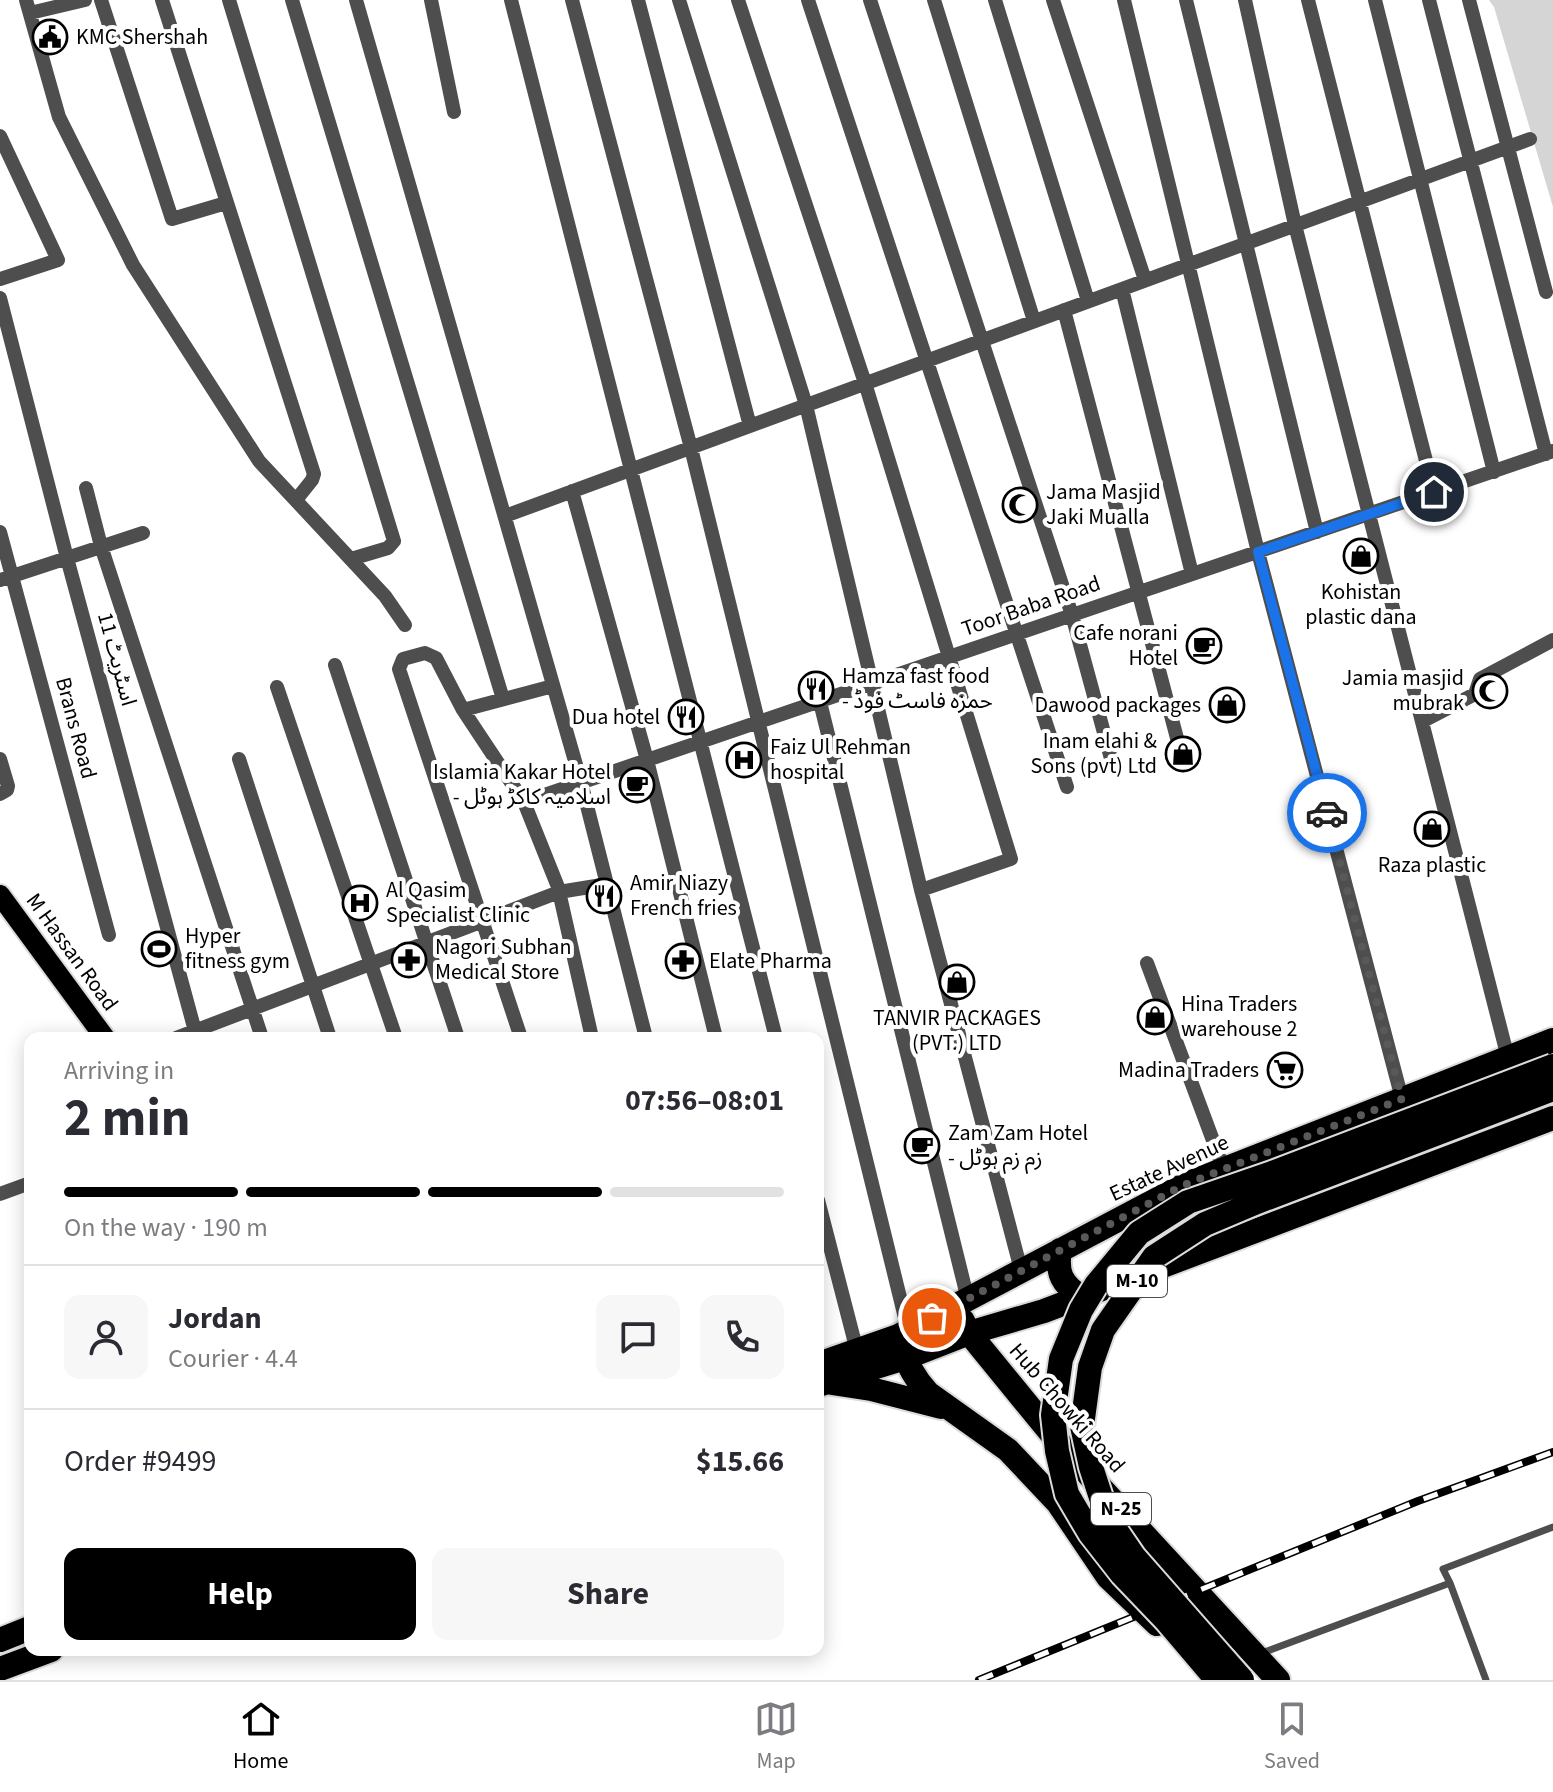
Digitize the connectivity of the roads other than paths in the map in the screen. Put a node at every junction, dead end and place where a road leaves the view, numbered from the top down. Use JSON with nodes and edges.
{"nodes":[{"id":1,"x":85,"y":0,"type":"edge"},
{"id":2,"x":101,"y":0,"type":"edge"},
{"id":3,"x":162,"y":0,"type":"edge"},
{"id":4,"x":229,"y":0,"type":"edge"},
{"id":5,"x":292,"y":0,"type":"edge"},
{"id":6,"x":356,"y":0,"type":"edge"},
{"id":7,"x":431,"y":0,"type":"edge"},
{"id":8,"x":511,"y":0,"type":"edge"},
{"id":9,"x":572,"y":0,"type":"edge"},
{"id":10,"x":638,"y":0,"type":"edge"},
{"id":11,"x":679,"y":0,"type":"edge"},
{"id":12,"x":738,"y":0,"type":"edge"},
{"id":13,"x":808,"y":0,"type":"edge"},
{"id":14,"x":870,"y":0,"type":"edge"},
{"id":15,"x":934,"y":0,"type":"edge"},
{"id":16,"x":995,"y":0,"type":"edge"},
{"id":17,"x":1053,"y":0,"type":"edge"},
{"id":18,"x":1124,"y":0,"type":"edge"},
{"id":19,"x":1186,"y":0,"type":"edge"},
{"id":20,"x":1245,"y":0,"type":"edge"},
{"id":21,"x":1308,"y":0,"type":"edge"},
{"id":22,"x":1375,"y":0,"type":"edge"},
{"id":23,"x":1429,"y":0,"type":"edge"},
{"id":24,"x":1469,"y":0,"type":"edge"},
{"id":25,"x":28,"y":6,"type":"edge"},
{"id":26,"x":454,"y":112,"type":"dead end"},
{"id":27,"x":0,"y":136,"type":"edge"},
{"id":28,"x":1530,"y":139,"type":"dead end"},
{"id":29,"x":1507,"y":147,"type":"junction"},
{"id":30,"x":1469,"y":161,"type":"junction"},
{"id":31,"x":1420,"y":179,"type":"junction"},
{"id":32,"x":1361,"y":201,"type":"junction"},
{"id":33,"x":226,"y":203,"type":"junction"},
{"id":34,"x":1295,"y":225,"type":"junction"},
{"id":35,"x":1246,"y":243,"type":"junction"},
{"id":36,"x":1188,"y":265,"type":"junction"},
{"id":37,"x":0,"y":279,"type":"edge"},
{"id":38,"x":1145,"y":280,"type":"junction"},
{"id":39,"x":1122,"y":289,"type":"junction"},
{"id":40,"x":1546,"y":292,"type":"dead end"},
{"id":41,"x":0,"y":298,"type":"edge"},
{"id":42,"x":1088,"y":301,"type":"junction"},
{"id":43,"x":1064,"y":310,"type":"junction"},
{"id":44,"x":1034,"y":321,"type":"junction"},
{"id":45,"x":983,"y":340,"type":"junction"},
{"id":46,"x":927,"y":360,"type":"junction"},
{"id":47,"x":865,"y":383,"type":"junction"},
{"id":48,"x":806,"y":405,"type":"junction"},
{"id":49,"x":750,"y":426,"type":"junction"},
{"id":50,"x":691,"y":448,"type":"junction"},
{"id":51,"x":1549,"y":453,"type":"edge"},
{"id":52,"x":630,"y":470,"type":"junction"},
{"id":53,"x":1494,"y":472,"type":"junction"},
{"id":54,"x":86,"y":488,"type":"dead end"},
{"id":55,"x":572,"y":491,"type":"junction"},
{"id":56,"x":1434,"y":492,"type":"junction"},
{"id":57,"x":296,"y":500,"type":"junction"},
{"id":58,"x":1371,"y":513,"type":"junction"},
{"id":59,"x":505,"y":516,"type":"junction"},
{"id":60,"x":0,"y":532,"type":"edge"},
{"id":61,"x":1317,"y":532,"type":"junction"},
{"id":62,"x":143,"y":533,"type":"dead end"},
{"id":63,"x":101,"y":546,"type":"junction"},
{"id":64,"x":1258,"y":552,"type":"junction"},
{"id":65,"x":67,"y":558,"type":"junction"},
{"id":66,"x":351,"y":559,"type":"junction"},
{"id":67,"x":1192,"y":574,"type":"junction"},
{"id":68,"x":6,"y":578,"type":"edge"},
{"id":69,"x":1140,"y":592,"type":"junction"},
{"id":70,"x":1072,"y":615,"type":"junction"},
{"id":71,"x":405,"y":625,"type":"dead end"},
{"id":72,"x":1017,"y":634,"type":"junction"},
{"id":73,"x":1553,"y":640,"type":"edge"},
{"id":74,"x":948,"y":657,"type":"junction"},
{"id":75,"x":335,"y":665,"type":"dead end"},
{"id":76,"x":871,"y":685,"type":"junction"},
{"id":77,"x":553,"y":686,"type":"junction"},
{"id":78,"x":277,"y":687,"type":"dead end"},
{"id":79,"x":503,"y":699,"type":"junction"},
{"id":80,"x":820,"y":702,"type":"junction"},
{"id":81,"x":463,"y":710,"type":"junction"},
{"id":82,"x":1423,"y":721,"type":"junction"},
{"id":83,"x":758,"y":723,"type":"junction"},
{"id":84,"x":701,"y":742,"type":"junction"},
{"id":85,"x":1178,"y":742,"type":"dead end"},
{"id":86,"x":0,"y":759,"type":"edge"},
{"id":87,"x":239,"y":759,"type":"dead end"},
{"id":88,"x":647,"y":760,"type":"junction"},
{"id":89,"x":1113,"y":766,"type":"dead end"},
{"id":90,"x":581,"y":782,"type":"junction"},
{"id":91,"x":1067,"y":787,"type":"dead end"},
{"id":92,"x":0,"y":794,"type":"edge"},
{"id":93,"x":524,"y":802,"type":"junction"},
{"id":94,"x":608,"y":884,"type":"junction"},
{"id":95,"x":921,"y":890,"type":"junction"},
{"id":96,"x":559,"y":892,"type":"junction"},
{"id":97,"x":0,"y":895,"type":"edge"},
{"id":98,"x":482,"y":921,"type":"junction"},
{"id":99,"x":109,"y":935,"type":"dead end"},
{"id":100,"x":428,"y":942,"type":"junction"},
{"id":101,"x":372,"y":963,"type":"junction"},
{"id":102,"x":1147,"y":963,"type":"dead end"},
{"id":103,"x":312,"y":986,"type":"junction"},
{"id":104,"x":252,"y":1009,"type":"junction"},
{"id":105,"x":195,"y":1031,"type":"joint"},
{"id":106,"x":101,"y":1032,"type":"edge"},
{"id":107,"x":260,"y":1032,"type":"edge"},
{"id":108,"x":328,"y":1032,"type":"edge"},
{"id":109,"x":394,"y":1032,"type":"edge"},
{"id":110,"x":456,"y":1032,"type":"edge"},
{"id":111,"x":519,"y":1032,"type":"edge"},
{"id":112,"x":591,"y":1032,"type":"edge"},
{"id":113,"x":645,"y":1032,"type":"edge"},
{"id":114,"x":715,"y":1032,"type":"edge"},
{"id":115,"x":774,"y":1032,"type":"edge"},
{"id":116,"x":1553,"y":1040,"type":"edge"},
{"id":117,"x":1508,"y":1058,"type":"junction"},
{"id":118,"x":1553,"y":1066,"type":"edge"},
{"id":119,"x":1553,"y":1089,"type":"edge"},
{"id":120,"x":1402,"y":1099,"type":"junction"},
{"id":121,"x":1553,"y":1118,"type":"edge"},
{"id":122,"x":1224,"y":1170,"type":"junction"},
{"id":123,"x":24,"y":1185,"type":"edge"},
{"id":124,"x":0,"y":1194,"type":"edge"},
{"id":125,"x":824,"y":1223,"type":"edge"},
{"id":126,"x":1060,"y":1250,"type":"junction"},
{"id":127,"x":1021,"y":1270,"type":"junction"},
{"id":128,"x":1082,"y":1297,"type":"junction"},
{"id":129,"x":962,"y":1303,"type":"junction"},
{"id":130,"x":969,"y":1333,"type":"junction"},
{"id":131,"x":904,"y":1341,"type":"junction"},
{"id":132,"x":857,"y":1351,"type":"junction"},
{"id":133,"x":824,"y":1375,"type":"edge"},
{"id":134,"x":824,"y":1376,"type":"edge"},
{"id":135,"x":824,"y":1378,"type":"edge"},
{"id":136,"x":951,"y":1409,"type":"junction"},
{"id":137,"x":1553,"y":1527,"type":"edge"},
{"id":138,"x":1450,"y":1583,"type":"junction"},
{"id":139,"x":24,"y":1630,"type":"edge"},
{"id":140,"x":0,"y":1640,"type":"edge"},
{"id":141,"x":1256,"y":1655,"type":"junction"},
{"id":142,"x":35,"y":1656,"type":"edge"},
{"id":143,"x":0,"y":1669,"type":"edge"},
{"id":144,"x":1206,"y":1680,"type":"edge"},
{"id":145,"x":1217,"y":1680,"type":"edge"},
{"id":146,"x":1242,"y":1680,"type":"edge"},
{"id":147,"x":1278,"y":1680,"type":"edge"},
{"id":148,"x":1486,"y":1680,"type":"edge"}],
"edges":[{"from":1,"to":25,"type":"street"},
{"from":2,"to":33,"type":"street"},
{"from":3,"to":33,"type":"street"},
{"from":4,"to":66,"type":"street"},
{"from":5,"to":79,"type":"street"},
{"from":6,"to":59,"type":"street"},
{"from":7,"to":26,"type":"street"},
{"from":8,"to":52,"type":"street"},
{"from":9,"to":50,"type":"street"},
{"from":10,"to":49,"type":"street"},
{"from":11,"to":48,"type":"street"},
{"from":12,"to":47,"type":"street"},
{"from":13,"to":46,"type":"street"},
{"from":14,"to":45,"type":"street"},
{"from":15,"to":44,"type":"street"},
{"from":16,"to":42,"type":"street"},
{"from":17,"to":38,"type":"street"},
{"from":18,"to":36,"type":"street"},
{"from":19,"to":35,"type":"street"},
{"from":20,"to":34,"type":"street"},
{"from":21,"to":32,"type":"street"},
{"from":22,"to":31,"type":"street"},
{"from":23,"to":30,"type":"street"},
{"from":24,"to":29,"type":"street"},
{"from":25,"to":57,"type":"street"},
{"from":27,"to":37,"type":"street"},
{"from":28,"to":29,"type":"street"},
{"from":29,"to":30,"type":"street"},
{"from":29,"to":40,"type":"street"},
{"from":30,"to":31,"type":"street"},
{"from":30,"to":51,"type":"street"},
{"from":31,"to":32,"type":"street"},
{"from":31,"to":53,"type":"street"},
{"from":32,"to":34,"type":"street"},
{"from":32,"to":56,"type":"street"},
{"from":33,"to":57,"type":"street"},
{"from":34,"to":35,"type":"street"},
{"from":34,"to":58,"type":"street"},
{"from":35,"to":36,"type":"street"},
{"from":35,"to":61,"type":"street"},
{"from":36,"to":38,"type":"street"},
{"from":36,"to":64,"type":"street"},
{"from":38,"to":39,"type":"street"},
{"from":39,"to":42,"type":"street"},
{"from":39,"to":67,"type":"street"},
{"from":41,"to":65,"type":"street","name":"اسٹریٹ 11"},
{"from":42,"to":43,"type":"street"},
{"from":43,"to":44,"type":"street"},
{"from":43,"to":69,"type":"street"},
{"from":44,"to":45,"type":"street"},
{"from":45,"to":46,"type":"street"},
{"from":45,"to":70,"type":"street"},
{"from":46,"to":47,"type":"street"},
{"from":46,"to":72,"type":"street"},
{"from":47,"to":48,"type":"street"},
{"from":47,"to":74,"type":"street"},
{"from":48,"to":49,"type":"street"},
{"from":48,"to":76,"type":"street"},
{"from":49,"to":50,"type":"street"},
{"from":50,"to":52,"type":"street"},
{"from":50,"to":83,"type":"street"},
{"from":51,"to":53,"type":"street","name":"Toor Baba Road"},
{"from":52,"to":55,"type":"street"},
{"from":52,"to":84,"type":"street"},
{"from":53,"to":56,"type":"street","name":"Toor Baba Road"},
{"from":54,"to":63,"type":"street"},
{"from":55,"to":59,"type":"street"},
{"from":55,"to":88,"type":"street"},
{"from":56,"to":58,"type":"street","name":"Toor Baba Road"},
{"from":57,"to":66,"type":"street"},
{"from":58,"to":61,"type":"street","name":"Toor Baba Road"},
{"from":58,"to":82,"type":"street"},
{"from":59,"to":77,"type":"street"},
{"from":60,"to":68,"type":"street","name":"Brans Road"},
{"from":61,"to":64,"type":"street","name":"Toor Baba Road"},
{"from":62,"to":63,"type":"street"},
{"from":63,"to":65,"type":"street"},
{"from":63,"to":104,"type":"street"},
{"from":64,"to":67,"type":"street","name":"Toor Baba Road"},
{"from":64,"to":120,"type":"street"},
{"from":65,"to":68,"type":"street"},
{"from":65,"to":105,"type":"street","name":"اسٹریٹ 11"},
{"from":66,"to":71,"type":"street"},
{"from":67,"to":69,"type":"street","name":"Toor Baba Road"},
{"from":68,"to":99,"type":"street","name":"Brans Road"},
{"from":69,"to":70,"type":"street","name":"Toor Baba Road"},
{"from":69,"to":85,"type":"street"},
{"from":70,"to":72,"type":"street","name":"Toor Baba Road"},
{"from":70,"to":89,"type":"street"},
{"from":72,"to":74,"type":"street","name":"Toor Baba Road"},
{"from":72,"to":91,"type":"street"},
{"from":73,"to":82,"type":"street"},
{"from":74,"to":76,"type":"street","name":"Toor Baba Road"},
{"from":74,"to":95,"type":"street"},
{"from":75,"to":100,"type":"street"},
{"from":76,"to":80,"type":"street","name":"Toor Baba Road"},
{"from":76,"to":95,"type":"street"},
{"from":77,"to":79,"type":"street"},
{"from":77,"to":90,"type":"street"},
{"from":78,"to":101,"type":"street"},
{"from":79,"to":81,"type":"street"},
{"from":80,"to":83,"type":"street","name":"Toor Baba Road"},
{"from":80,"to":129,"type":"street"},
{"from":81,"to":93,"type":"street"},
{"from":81,"to":98,"type":"street"},
{"from":82,"to":117,"type":"street"},
{"from":83,"to":84,"type":"street","name":"Toor Baba Road"},
{"from":83,"to":131,"type":"street"},
{"from":84,"to":88,"type":"street","name":"Toor Baba Road"},
{"from":84,"to":115,"type":"street"},
{"from":86,"to":92,"type":"street"},
{"from":87,"to":103,"type":"street"},
{"from":88,"to":90,"type":"street","name":"Toor Baba Road"},
{"from":88,"to":114,"type":"street"},
{"from":90,"to":93,"type":"street","name":"Toor Baba Road"},
{"from":90,"to":94,"type":"street"},
{"from":93,"to":96,"type":"street"},
{"from":94,"to":96,"type":"street"},
{"from":94,"to":113,"type":"street"},
{"from":95,"to":127,"type":"street"},
{"from":96,"to":98,"type":"street"},
{"from":96,"to":112,"type":"street"},
{"from":97,"to":106,"type":"main road","name":"M Hassan Road"},
{"from":98,"to":100,"type":"street"},
{"from":98,"to":111,"type":"street"},
{"from":100,"to":101,"type":"street"},
{"from":100,"to":110,"type":"street"},
{"from":101,"to":103,"type":"street"},
{"from":101,"to":109,"type":"street"},
{"from":102,"to":122,"type":"street"},
{"from":103,"to":104,"type":"street"},
{"from":103,"to":108,"type":"street"},
{"from":104,"to":105,"type":"street"},
{"from":104,"to":107,"type":"street"},
{"from":116,"to":117,"type":"highway","name":"Estate Avenue"},
{"from":117,"to":120,"type":"highway","name":"Estate Avenue"},
{"from":118,"to":145,"type":"highway","number":"M-10","bridge":true},
{"from":119,"to":146,"type":"highway","number":"M-10","bridge":true},
{"from":120,"to":122,"type":"highway","name":"Estate Avenue"},
{"from":121,"to":128,"type":"highway","name":"Estate Avenue"},
{"from":122,"to":126,"type":"highway","name":"Estate Avenue"},
{"from":123,"to":124,"type":"street"},
{"from":125,"to":132,"type":"street"},
{"from":126,"to":127,"type":"highway","name":"Estate Avenue"},
{"from":126,"to":128,"type":"highway"},
{"from":127,"to":129,"type":"highway","name":"Estate Avenue"},
{"from":128,"to":130,"type":"highway","name":"Estate Avenue"},
{"from":129,"to":130,"type":"highway","name":"Hub Chowki Road","number":"N-25"},
{"from":129,"to":131,"type":"highway","name":"Estate Avenue"},
{"from":130,"to":131,"type":"highway","name":"Estate Avenue"},
{"from":130,"to":141,"type":"highway","name":"Hub Chowki Road","number":"N-25"},
{"from":131,"to":132,"type":"highway","name":"Estate Avenue"},
{"from":131,"to":134,"type":"highway","name":"Estate Avenue"},
{"from":131,"to":136,"type":"highway","number":"N-25"},
{"from":132,"to":133,"type":"highway","name":"Estate Avenue"},
{"from":135,"to":136,"type":"highway"},
{"from":136,"to":144,"type":"highway","number":"N-25"},
{"from":137,"to":138,"type":"lane"},
{"from":138,"to":141,"type":"lane"},
{"from":138,"to":148,"type":"lane"},
{"from":139,"to":140,"type":"highway"},
{"from":141,"to":147,"type":"highway","name":"Hub Chowki Road","number":"N-25"},
{"from":142,"to":143,"type":"highway"}]}
